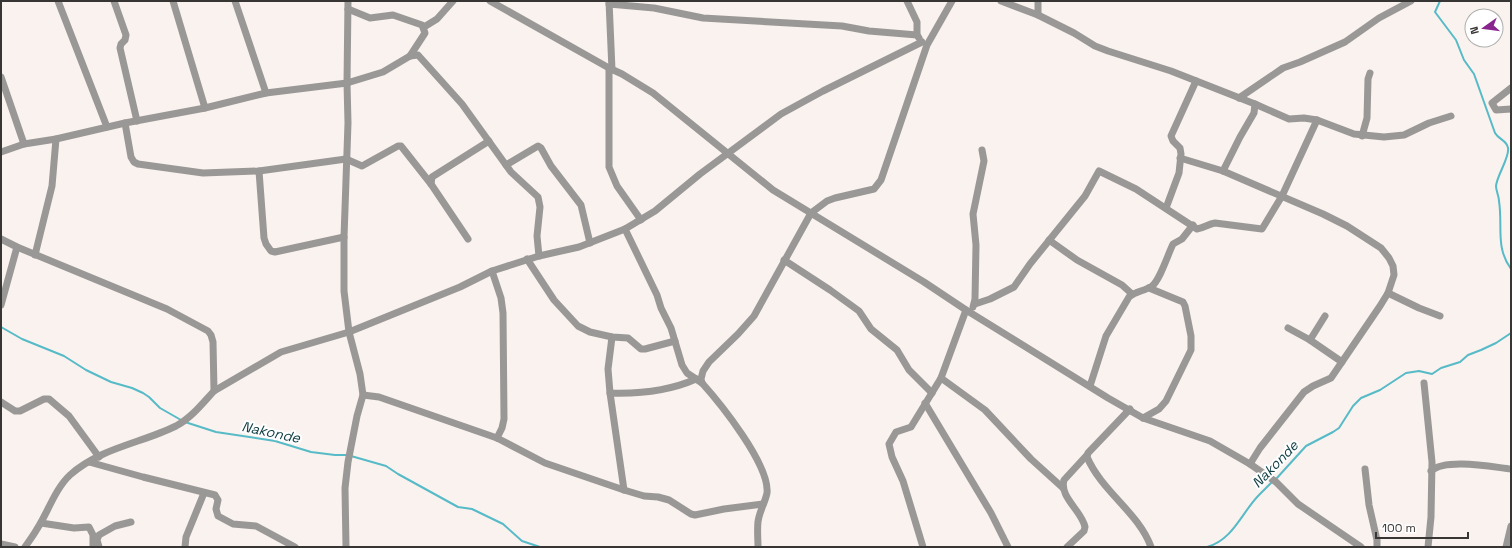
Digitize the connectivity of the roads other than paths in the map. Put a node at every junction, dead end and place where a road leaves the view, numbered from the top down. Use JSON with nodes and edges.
{"nodes":[{"id":1,"x":58,"y":1,"type":"edge"},
{"id":2,"x":114,"y":1,"type":"edge"},
{"id":3,"x":173,"y":1,"type":"edge"},
{"id":4,"x":235,"y":1,"type":"edge"},
{"id":5,"x":348,"y":1,"type":"edge"},
{"id":6,"x":453,"y":1,"type":"edge"},
{"id":7,"x":490,"y":1,"type":"edge"},
{"id":8,"x":907,"y":1,"type":"edge"},
{"id":9,"x":952,"y":1,"type":"edge"},
{"id":10,"x":1001,"y":1,"type":"edge"},
{"id":11,"x":1038,"y":1,"type":"edge"},
{"id":12,"x":1411,"y":1,"type":"edge"},
{"id":13,"x":609,"y":2,"type":"edge"},
{"id":14,"x":654,"y":5,"type":"edge"},
{"id":15,"x":348,"y":9,"type":"junction"},
{"id":16,"x":1038,"y":15,"type":"junction"},
{"id":17,"x":424,"y":27,"type":"junction"},
{"id":18,"x":917,"y":35,"type":"junction"},
{"id":19,"x":925,"y":44,"type":"junction"},
{"id":20,"x":410,"y":56,"type":"junction"},
{"id":21,"x":610,"y":69,"type":"junction"},
{"id":22,"x":1370,"y":73,"type":"dead end"},
{"id":23,"x":1,"y":77,"type":"edge"},
{"id":24,"x":1196,"y":81,"type":"junction"},
{"id":25,"x":347,"y":83,"type":"junction"},
{"id":26,"x":1511,"y":88,"type":"edge"},
{"id":27,"x":266,"y":93,"type":"junction"},
{"id":28,"x":1239,"y":98,"type":"junction"},
{"id":29,"x":1255,"y":104,"type":"junction"},
{"id":30,"x":205,"y":108,"type":"junction"},
{"id":31,"x":1511,"y":109,"type":"edge"},
{"id":32,"x":1451,"y":116,"type":"dead end"},
{"id":33,"x":1317,"y":120,"type":"junction"},
{"id":34,"x":137,"y":121,"type":"junction"},
{"id":35,"x":125,"y":123,"type":"junction"},
{"id":36,"x":107,"y":127,"type":"junction"},
{"id":37,"x":1362,"y":136,"type":"junction"},
{"id":38,"x":56,"y":139,"type":"junction"},
{"id":39,"x":489,"y":141,"type":"junction"},
{"id":40,"x":24,"y":144,"type":"junction"},
{"id":41,"x":982,"y":150,"type":"dead end"},
{"id":42,"x":1,"y":152,"type":"edge"},
{"id":43,"x":728,"y":153,"type":"junction"},
{"id":44,"x":1180,"y":158,"type":"junction"},
{"id":45,"x":346,"y":159,"type":"junction"},
{"id":46,"x":506,"y":165,"type":"junction"},
{"id":47,"x":259,"y":171,"type":"junction"},
{"id":48,"x":1223,"y":171,"type":"junction"},
{"id":49,"x":431,"y":184,"type":"junction"},
{"id":50,"x":1282,"y":196,"type":"junction"},
{"id":51,"x":1166,"y":208,"type":"junction"},
{"id":52,"x":811,"y":213,"type":"junction"},
{"id":53,"x":641,"y":220,"type":"junction"},
{"id":54,"x":1193,"y":225,"type":"junction"},
{"id":55,"x":625,"y":229,"type":"junction"},
{"id":56,"x":344,"y":237,"type":"junction"},
{"id":57,"x":1,"y":238,"type":"edge"},
{"id":58,"x":468,"y":239,"type":"dead end"},
{"id":59,"x":1049,"y":240,"type":"junction"},
{"id":60,"x":590,"y":243,"type":"junction"},
{"id":61,"x":17,"y":247,"type":"junction"},
{"id":62,"x":35,"y":255,"type":"junction"},
{"id":63,"x":539,"y":256,"type":"junction"},
{"id":64,"x":527,"y":259,"type":"junction"},
{"id":65,"x":784,"y":260,"type":"junction"},
{"id":66,"x":492,"y":271,"type":"junction"},
{"id":67,"x":1149,"y":288,"type":"junction"},
{"id":68,"x":1388,"y":293,"type":"junction"},
{"id":69,"x":1132,"y":294,"type":"junction"},
{"id":70,"x":975,"y":304,"type":"junction"},
{"id":71,"x":1,"y":305,"type":"edge"},
{"id":72,"x":968,"y":311,"type":"junction"},
{"id":73,"x":1325,"y":316,"type":"dead end"},
{"id":74,"x":1440,"y":316,"type":"dead end"},
{"id":75,"x":1288,"y":328,"type":"dead end"},
{"id":76,"x":349,"y":332,"type":"junction"},
{"id":77,"x":612,"y":338,"type":"junction"},
{"id":78,"x":1310,"y":340,"type":"junction"},
{"id":79,"x":674,"y":341,"type":"junction"},
{"id":80,"x":1342,"y":362,"type":"junction"},
{"id":81,"x":941,"y":378,"type":"junction"},
{"id":82,"x":699,"y":381,"type":"junction"},
{"id":83,"x":1424,"y":383,"type":"dead end"},
{"id":84,"x":1090,"y":386,"type":"junction"},
{"id":85,"x":214,"y":391,"type":"junction"},
{"id":86,"x":932,"y":392,"type":"junction"},
{"id":87,"x":610,"y":393,"type":"junction"},
{"id":88,"x":363,"y":395,"type":"junction"},
{"id":89,"x":1,"y":402,"type":"edge"},
{"id":90,"x":926,"y":403,"type":"junction"},
{"id":91,"x":1130,"y":409,"type":"junction"},
{"id":92,"x":1143,"y":418,"type":"junction"},
{"id":93,"x":496,"y":438,"type":"junction"},
{"id":94,"x":1087,"y":455,"type":"junction"},
{"id":95,"x":99,"y":457,"type":"junction"},
{"id":96,"x":89,"y":462,"type":"junction"},
{"id":97,"x":1250,"y":464,"type":"junction"},
{"id":98,"x":1365,"y":469,"type":"dead end"},
{"id":99,"x":1511,"y":469,"type":"edge"},
{"id":100,"x":1431,"y":471,"type":"junction"},
{"id":101,"x":1063,"y":488,"type":"junction"},
{"id":102,"x":624,"y":490,"type":"junction"},
{"id":103,"x":204,"y":493,"type":"junction"},
{"id":104,"x":763,"y":504,"type":"junction"},
{"id":105,"x":131,"y":522,"type":"dead end"},
{"id":106,"x":41,"y":523,"type":"junction"},
{"id":107,"x":1511,"y":526,"type":"edge"},
{"id":108,"x":1,"y":544,"type":"edge"},
{"id":109,"x":14,"y":547,"type":"edge"},
{"id":110,"x":25,"y":547,"type":"edge"},
{"id":111,"x":93,"y":547,"type":"edge"},
{"id":112,"x":99,"y":547,"type":"edge"},
{"id":113,"x":185,"y":547,"type":"edge"},
{"id":114,"x":295,"y":547,"type":"edge"},
{"id":115,"x":346,"y":547,"type":"edge"},
{"id":116,"x":758,"y":547,"type":"edge"},
{"id":117,"x":923,"y":547,"type":"edge"},
{"id":118,"x":1008,"y":547,"type":"edge"},
{"id":119,"x":1067,"y":547,"type":"edge"},
{"id":120,"x":1151,"y":547,"type":"edge"},
{"id":121,"x":1361,"y":547,"type":"edge"},
{"id":122,"x":1377,"y":547,"type":"edge"},
{"id":123,"x":1428,"y":547,"type":"edge"},
{"id":124,"x":1506,"y":547,"type":"edge"}],
"edges":[{"from":1,"to":36,"type":"street"},
{"from":2,"to":34,"type":"street"},
{"from":3,"to":30,"type":"street"},
{"from":4,"to":27,"type":"street"},
{"from":5,"to":15,"type":"street"},
{"from":6,"to":17,"type":"street"},
{"from":7,"to":21,"type":"street"},
{"from":8,"to":18,"type":"street"},
{"from":9,"to":19,"type":"street"},
{"from":10,"to":16,"type":"street"},
{"from":11,"to":16,"type":"street"},
{"from":12,"to":28,"type":"street"},
{"from":13,"to":14,"type":"street"},
{"from":13,"to":21,"type":"street"},
{"from":14,"to":18,"type":"street"},
{"from":15,"to":17,"type":"street"},
{"from":15,"to":25,"type":"street"},
{"from":16,"to":24,"type":"street"},
{"from":17,"to":20,"type":"street"},
{"from":18,"to":19,"type":"street"},
{"from":19,"to":43,"type":"street"},
{"from":19,"to":52,"type":"street"},
{"from":20,"to":25,"type":"street"},
{"from":20,"to":39,"type":"street"},
{"from":21,"to":43,"type":"street"},
{"from":21,"to":53,"type":"street"},
{"from":22,"to":37,"type":"street"},
{"from":23,"to":40,"type":"street"},
{"from":24,"to":28,"type":"street"},
{"from":24,"to":44,"type":"street"},
{"from":25,"to":27,"type":"street"},
{"from":25,"to":45,"type":"street"},
{"from":26,"to":31,"type":"street"},
{"from":27,"to":30,"type":"street"},
{"from":28,"to":29,"type":"street"},
{"from":29,"to":33,"type":"street"},
{"from":29,"to":48,"type":"street"},
{"from":30,"to":34,"type":"street"},
{"from":32,"to":37,"type":"street"},
{"from":33,"to":37,"type":"street"},
{"from":33,"to":50,"type":"street"},
{"from":34,"to":35,"type":"street"},
{"from":35,"to":36,"type":"street"},
{"from":35,"to":47,"type":"street"},
{"from":36,"to":38,"type":"street"},
{"from":38,"to":40,"type":"street"},
{"from":38,"to":62,"type":"street"},
{"from":39,"to":46,"type":"street"},
{"from":39,"to":49,"type":"street"},
{"from":40,"to":42,"type":"street"},
{"from":41,"to":70,"type":"street"},
{"from":43,"to":52,"type":"street"},
{"from":43,"to":53,"type":"street"},
{"from":44,"to":48,"type":"street"},
{"from":44,"to":51,"type":"street"},
{"from":45,"to":47,"type":"street"},
{"from":45,"to":49,"type":"street"},
{"from":45,"to":56,"type":"street"},
{"from":46,"to":60,"type":"street"},
{"from":46,"to":63,"type":"street"},
{"from":47,"to":56,"type":"street"},
{"from":48,"to":50,"type":"street"},
{"from":49,"to":58,"type":"street"},
{"from":50,"to":54,"type":"street"},
{"from":50,"to":68,"type":"street"},
{"from":51,"to":54,"type":"street"},
{"from":51,"to":59,"type":"street"},
{"from":52,"to":65,"type":"street"},
{"from":52,"to":72,"type":"street"},
{"from":53,"to":55,"type":"street"},
{"from":54,"to":67,"type":"street"},
{"from":55,"to":60,"type":"street"},
{"from":55,"to":79,"type":"street"},
{"from":56,"to":76,"type":"street"},
{"from":57,"to":61,"type":"street"},
{"from":59,"to":69,"type":"street"},
{"from":59,"to":70,"type":"street"},
{"from":60,"to":63,"type":"street"},
{"from":61,"to":62,"type":"street"},
{"from":61,"to":71,"type":"street"},
{"from":62,"to":85,"type":"street"},
{"from":63,"to":64,"type":"street"},
{"from":64,"to":66,"type":"street"},
{"from":64,"to":77,"type":"street"},
{"from":65,"to":82,"type":"street"},
{"from":65,"to":86,"type":"street"},
{"from":66,"to":76,"type":"street"},
{"from":66,"to":93,"type":"street"},
{"from":67,"to":69,"type":"street"},
{"from":67,"to":92,"type":"street"},
{"from":68,"to":74,"type":"street"},
{"from":68,"to":80,"type":"street"},
{"from":69,"to":84,"type":"street"},
{"from":70,"to":72,"type":"street"},
{"from":72,"to":81,"type":"street"},
{"from":72,"to":84,"type":"street"},
{"from":73,"to":78,"type":"street"},
{"from":75,"to":78,"type":"street"},
{"from":76,"to":85,"type":"street"},
{"from":76,"to":88,"type":"street"},
{"from":77,"to":79,"type":"street"},
{"from":77,"to":87,"type":"street"},
{"from":78,"to":80,"type":"street"},
{"from":79,"to":82,"type":"street"},
{"from":80,"to":97,"type":"street"},
{"from":81,"to":86,"type":"street"},
{"from":81,"to":101,"type":"street"},
{"from":82,"to":87,"type":"street"},
{"from":82,"to":104,"type":"street"},
{"from":83,"to":100,"type":"street"},
{"from":84,"to":91,"type":"street"},
{"from":85,"to":95,"type":"street"},
{"from":86,"to":90,"type":"street"},
{"from":87,"to":102,"type":"street"},
{"from":88,"to":93,"type":"street"},
{"from":88,"to":115,"type":"street"},
{"from":89,"to":95,"type":"street"},
{"from":90,"to":117,"type":"street"},
{"from":90,"to":118,"type":"street"},
{"from":91,"to":92,"type":"street"},
{"from":91,"to":94,"type":"street"},
{"from":92,"to":97,"type":"street"},
{"from":93,"to":102,"type":"street"},
{"from":94,"to":101,"type":"street"},
{"from":94,"to":120,"type":"street"},
{"from":95,"to":96,"type":"street"},
{"from":96,"to":103,"type":"street"},
{"from":96,"to":106,"type":"street"},
{"from":97,"to":121,"type":"street"},
{"from":98,"to":122,"type":"street"},
{"from":99,"to":100,"type":"street"},
{"from":100,"to":123,"type":"street"},
{"from":101,"to":119,"type":"street"},
{"from":102,"to":104,"type":"street"},
{"from":103,"to":113,"type":"street"},
{"from":103,"to":114,"type":"street"},
{"from":104,"to":116,"type":"street"},
{"from":105,"to":112,"type":"street"},
{"from":106,"to":110,"type":"street"},
{"from":106,"to":111,"type":"street"},
{"from":107,"to":124,"type":"street"},
{"from":108,"to":109,"type":"street"}]}
